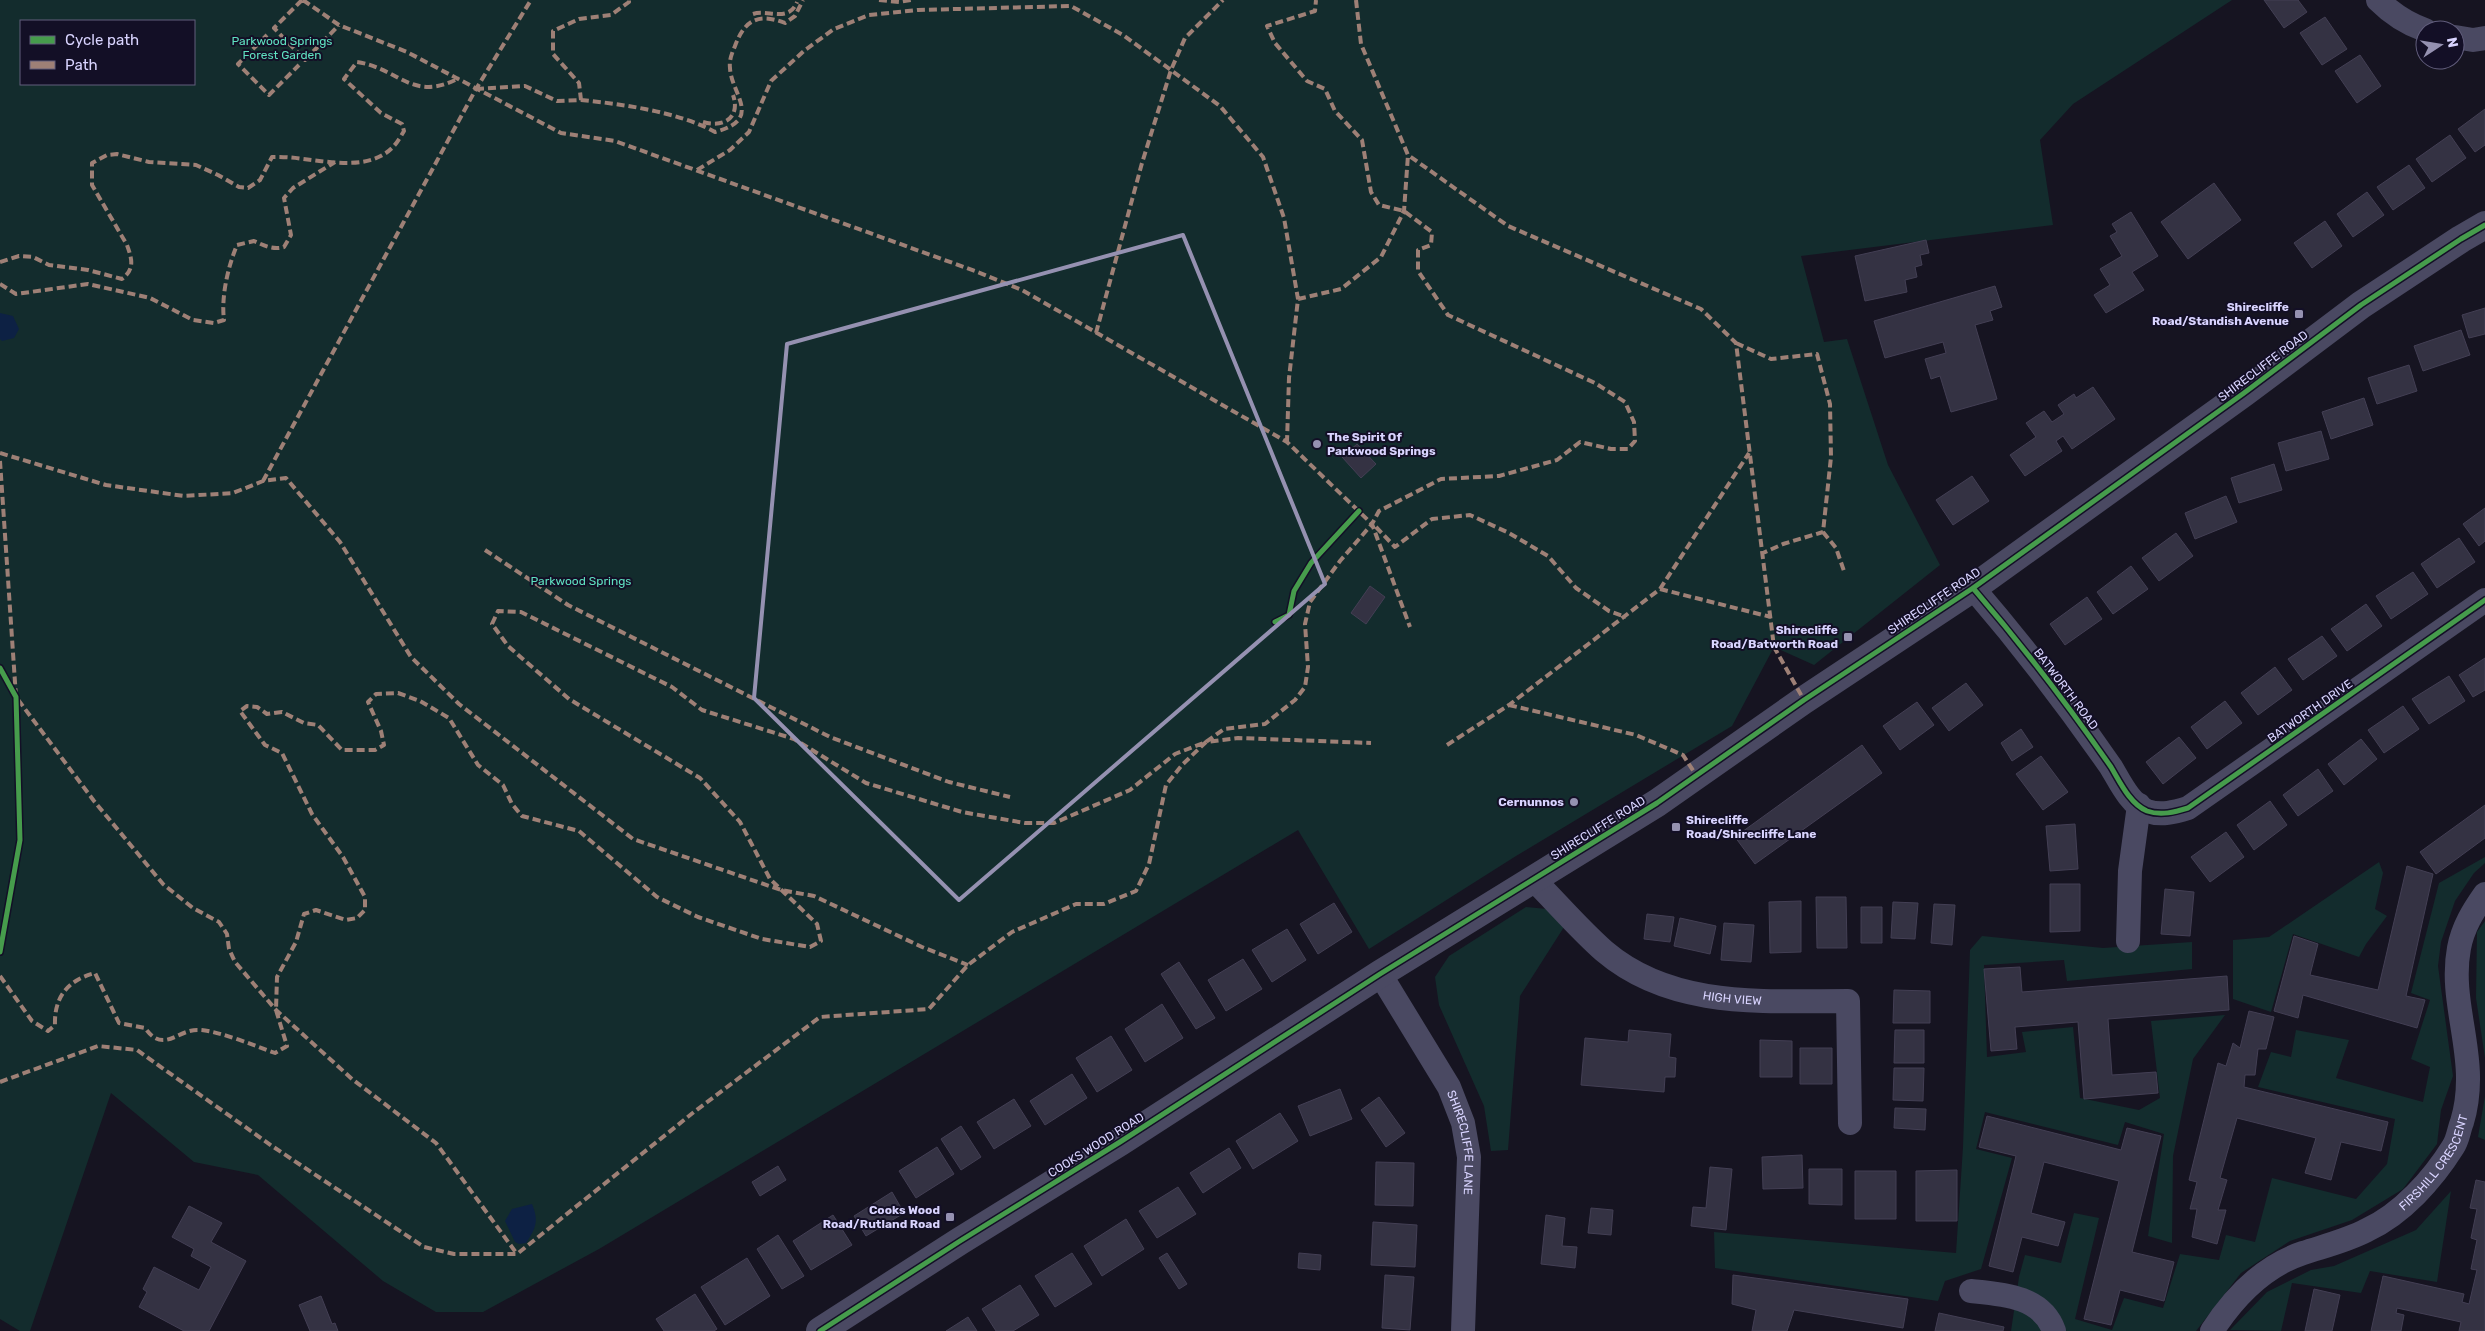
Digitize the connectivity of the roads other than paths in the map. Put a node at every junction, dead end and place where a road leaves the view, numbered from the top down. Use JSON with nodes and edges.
{"nodes":[{"id":1,"x":2378,"y":0,"type":"edge"},
{"id":2,"x":2415,"y":27,"type":"edge"},
{"id":3,"x":2485,"y":38,"type":"edge"},
{"id":4,"x":2465,"y":39,"type":"edge"},
{"id":5,"x":2485,"y":225,"type":"edge"},
{"id":6,"x":1973,"y":588,"type":"junction"},
{"id":7,"x":2485,"y":600,"type":"edge"},
{"id":8,"x":2139,"y":805,"type":"junction"},
{"id":9,"x":1534,"y":880,"type":"junction"},
{"id":10,"x":2485,"y":894,"type":"edge"},
{"id":11,"x":2128,"y":941,"type":"dead end"},
{"id":12,"x":1380,"y":974,"type":"junction"},
{"id":13,"x":1850,"y":1123,"type":"dead end"},
{"id":14,"x":1971,"y":1291,"type":"dead end"},
{"id":15,"x":820,"y":1331,"type":"edge"},
{"id":16,"x":1463,"y":1331,"type":"edge"},
{"id":17,"x":2054,"y":1331,"type":"edge"},
{"id":18,"x":2212,"y":1331,"type":"edge"}],
"edges":[{"from":1,"to":2,"type":"street"},
{"from":3,"to":4,"type":"street"},
{"from":5,"to":6,"type":"street","name":"SHIRECLIFFE ROAD"},
{"from":6,"to":8,"type":"street","name":"BATWORTH ROAD"},
{"from":6,"to":9,"type":"street","name":"SHIRECLIFFE ROAD"},
{"from":7,"to":8,"type":"street","name":"BATWORTH DRIVE"},
{"from":8,"to":11,"type":"street"},
{"from":9,"to":12,"type":"street","name":"SHIRECLIFFE ROAD"},
{"from":9,"to":13,"type":"street","name":"HIGH VIEW"},
{"from":10,"to":18,"type":"street","name":"FIRSHILL CRESCENT"},
{"from":12,"to":15,"type":"street","name":"COOKS WOOD ROAD"},
{"from":12,"to":16,"type":"street","name":"SHIRECLIFFE LANE"},
{"from":14,"to":17,"type":"street"}]}
